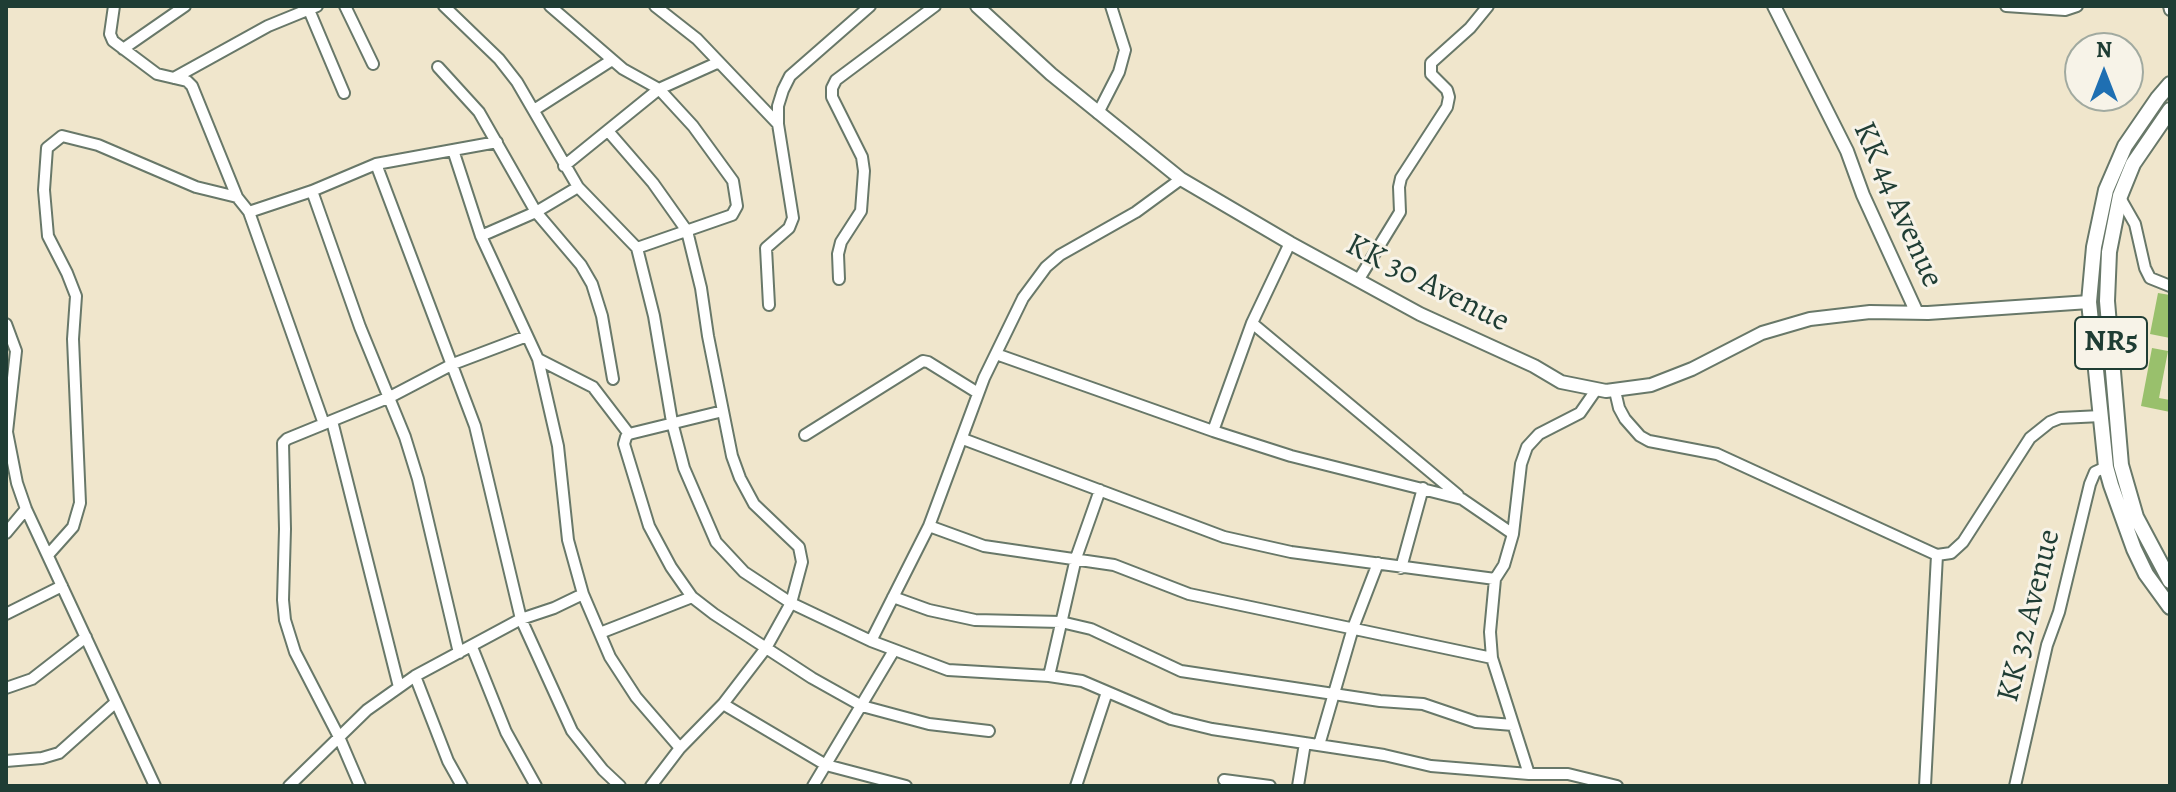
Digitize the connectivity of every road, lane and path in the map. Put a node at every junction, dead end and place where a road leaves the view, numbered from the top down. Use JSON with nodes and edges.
{"nodes":[{"id":1,"x":114,"y":6,"type":"edge"},
{"id":2,"x":185,"y":6,"type":"edge"},
{"id":3,"x":345,"y":6,"type":"edge"},
{"id":4,"x":444,"y":6,"type":"edge"},
{"id":5,"x":550,"y":6,"type":"edge"},
{"id":6,"x":655,"y":6,"type":"edge"},
{"id":7,"x":870,"y":6,"type":"edge"},
{"id":8,"x":935,"y":6,"type":"edge"},
{"id":9,"x":977,"y":6,"type":"edge"},
{"id":10,"x":1111,"y":6,"type":"edge"},
{"id":11,"x":1488,"y":6,"type":"edge"},
{"id":12,"x":1774,"y":6,"type":"edge"},
{"id":13,"x":2006,"y":6,"type":"edge"},
{"id":14,"x":2077,"y":6,"type":"edge"},
{"id":15,"x":313,"y":8,"type":"edge"},
{"id":16,"x":123,"y":49,"type":"junction"},
{"id":17,"x":612,"y":60,"type":"junction"},
{"id":18,"x":719,"y":62,"type":"junction"},
{"id":19,"x":373,"y":64,"type":"dead end"},
{"id":20,"x":438,"y":67,"type":"dead end"},
{"id":21,"x":174,"y":78,"type":"junction"},
{"id":22,"x":2170,"y":84,"type":"edge"},
{"id":23,"x":659,"y":89,"type":"junction"},
{"id":24,"x":344,"y":93,"type":"dead end"},
{"id":25,"x":534,"y":110,"type":"junction"},
{"id":26,"x":2170,"y":110,"type":"edge"},
{"id":27,"x":1098,"y":113,"type":"junction"},
{"id":28,"x":778,"y":124,"type":"junction"},
{"id":29,"x":608,"y":131,"type":"junction"},
{"id":30,"x":497,"y":142,"type":"junction"},
{"id":31,"x":453,"y":150,"type":"junction"},
{"id":32,"x":376,"y":164,"type":"junction"},
{"id":33,"x":564,"y":166,"type":"junction"},
{"id":34,"x":1181,"y":179,"type":"junction"},
{"id":35,"x":578,"y":187,"type":"junction"},
{"id":36,"x":312,"y":191,"type":"junction"},
{"id":37,"x":2113,"y":193,"type":"junction"},
{"id":38,"x":237,"y":197,"type":"junction"},
{"id":39,"x":249,"y":212,"type":"junction"},
{"id":40,"x":536,"y":212,"type":"junction"},
{"id":41,"x":687,"y":231,"type":"junction"},
{"id":42,"x":481,"y":236,"type":"junction"},
{"id":43,"x":1290,"y":243,"type":"junction"},
{"id":44,"x":637,"y":248,"type":"junction"},
{"id":45,"x":839,"y":279,"type":"dead end"},
{"id":46,"x":1359,"y":279,"type":"junction"},
{"id":47,"x":2170,"y":286,"type":"edge"},
{"id":48,"x":2107,"y":301,"type":"junction"},
{"id":49,"x":2089,"y":302,"type":"junction"},
{"id":50,"x":769,"y":305,"type":"dead end"},
{"id":51,"x":1917,"y":313,"type":"junction"},
{"id":52,"x":1252,"y":323,"type":"junction"},
{"id":53,"x":6,"y":324,"type":"edge"},
{"id":54,"x":527,"y":336,"type":"junction"},
{"id":55,"x":996,"y":354,"type":"junction"},
{"id":56,"x":538,"y":359,"type":"junction"},
{"id":57,"x":453,"y":364,"type":"junction"},
{"id":58,"x":613,"y":379,"type":"dead end"},
{"id":59,"x":1596,"y":390,"type":"junction"},
{"id":60,"x":1615,"y":391,"type":"junction"},
{"id":61,"x":978,"y":393,"type":"junction"},
{"id":62,"x":390,"y":397,"type":"junction"},
{"id":63,"x":723,"y":411,"type":"junction"},
{"id":64,"x":8,"y":413,"type":"edge"},
{"id":65,"x":2101,"y":416,"type":"junction"},
{"id":66,"x":328,"y":422,"type":"junction"},
{"id":67,"x":672,"y":422,"type":"junction"},
{"id":68,"x":1213,"y":431,"type":"junction"},
{"id":69,"x":629,"y":434,"type":"junction"},
{"id":70,"x":805,"y":435,"type":"dead end"},
{"id":71,"x":963,"y":439,"type":"junction"},
{"id":72,"x":2121,"y":465,"type":"junction"},
{"id":73,"x":2106,"y":467,"type":"junction"},
{"id":74,"x":1423,"y":488,"type":"junction"},
{"id":75,"x":1100,"y":490,"type":"junction"},
{"id":76,"x":1462,"y":499,"type":"junction"},
{"id":77,"x":26,"y":509,"type":"junction"},
{"id":78,"x":929,"y":526,"type":"junction"},
{"id":79,"x":6,"y":533,"type":"edge"},
{"id":80,"x":1513,"y":534,"type":"junction"},
{"id":81,"x":48,"y":555,"type":"junction"},
{"id":82,"x":1937,"y":555,"type":"junction"},
{"id":83,"x":1076,"y":558,"type":"junction"},
{"id":84,"x":1378,"y":563,"type":"junction"},
{"id":85,"x":1401,"y":568,"type":"junction"},
{"id":86,"x":1495,"y":579,"type":"junction"},
{"id":87,"x":2170,"y":581,"type":"edge"},
{"id":88,"x":62,"y":586,"type":"junction"},
{"id":89,"x":583,"y":594,"type":"junction"},
{"id":90,"x":692,"y":597,"type":"junction"},
{"id":91,"x":893,"y":597,"type":"junction"},
{"id":92,"x":791,"y":603,"type":"junction"},
{"id":93,"x":2170,"y":607,"type":"edge"},
{"id":94,"x":6,"y":614,"type":"edge"},
{"id":95,"x":521,"y":619,"type":"junction"},
{"id":96,"x":1061,"y":622,"type":"junction"},
{"id":97,"x":1353,"y":628,"type":"junction"},
{"id":98,"x":600,"y":633,"type":"junction"},
{"id":99,"x":86,"y":637,"type":"junction"},
{"id":100,"x":871,"y":641,"type":"junction"},
{"id":101,"x":472,"y":647,"type":"junction"},
{"id":102,"x":766,"y":648,"type":"junction"},
{"id":103,"x":893,"y":652,"type":"junction"},
{"id":104,"x":459,"y":653,"type":"junction"},
{"id":105,"x":1492,"y":658,"type":"junction"},
{"id":106,"x":415,"y":676,"type":"junction"},
{"id":107,"x":1049,"y":676,"type":"junction"},
{"id":108,"x":399,"y":687,"type":"junction"},
{"id":109,"x":6,"y":688,"type":"edge"},
{"id":110,"x":1107,"y":692,"type":"junction"},
{"id":111,"x":1334,"y":694,"type":"junction"},
{"id":112,"x":116,"y":702,"type":"junction"},
{"id":113,"x":723,"y":704,"type":"junction"},
{"id":114,"x":862,"y":706,"type":"junction"},
{"id":115,"x":1513,"y":725,"type":"junction"},
{"id":116,"x":989,"y":731,"type":"dead end"},
{"id":117,"x":339,"y":737,"type":"junction"},
{"id":118,"x":1305,"y":743,"type":"junction"},
{"id":119,"x":1319,"y":745,"type":"junction"},
{"id":120,"x":680,"y":748,"type":"junction"},
{"id":121,"x":6,"y":761,"type":"edge"},
{"id":122,"x":826,"y":765,"type":"junction"},
{"id":123,"x":1527,"y":774,"type":"junction"},
{"id":124,"x":1224,"y":780,"type":"dead end"},
{"id":125,"x":1602,"y":784,"type":"edge"},
{"id":126,"x":155,"y":786,"type":"edge"},
{"id":127,"x":289,"y":786,"type":"edge"},
{"id":128,"x":360,"y":786,"type":"edge"},
{"id":129,"x":462,"y":786,"type":"edge"},
{"id":130,"x":536,"y":786,"type":"edge"},
{"id":131,"x":620,"y":786,"type":"edge"},
{"id":132,"x":651,"y":786,"type":"edge"},
{"id":133,"x":813,"y":786,"type":"edge"},
{"id":134,"x":906,"y":786,"type":"edge"},
{"id":135,"x":1076,"y":786,"type":"edge"},
{"id":136,"x":1270,"y":786,"type":"edge"},
{"id":137,"x":1298,"y":786,"type":"edge"},
{"id":138,"x":1524,"y":786,"type":"edge"},
{"id":139,"x":1617,"y":786,"type":"edge"},
{"id":140,"x":1925,"y":786,"type":"edge"},
{"id":141,"x":2015,"y":786,"type":"edge"}],
"edges":[{"from":1,"to":16,"type":"street"},
{"from":2,"to":16,"type":"street"},
{"from":3,"to":19,"type":"street"},
{"from":4,"to":25,"type":"street"},
{"from":5,"to":17,"type":"street"},
{"from":6,"to":18,"type":"street"},
{"from":7,"to":28,"type":"street"},
{"from":8,"to":45,"type":"street"},
{"from":9,"to":27,"type":"main road","name":"KK 30 Avenue"},
{"from":10,"to":27,"type":"street"},
{"from":11,"to":46,"type":"street"},
{"from":12,"to":51,"type":"main road","name":"KK 44 Avenue"},
{"from":13,"to":14,"type":"street"},
{"from":15,"to":21,"type":"street"},
{"from":15,"to":24,"type":"street"},
{"from":16,"to":21,"type":"street"},
{"from":17,"to":23,"type":"street"},
{"from":17,"to":25,"type":"street"},
{"from":18,"to":23,"type":"street"},
{"from":18,"to":28,"type":"street"},
{"from":20,"to":30,"type":"street"},
{"from":21,"to":38,"type":"street"},
{"from":22,"to":37,"type":"highway","number":"NR5"},
{"from":23,"to":29,"type":"street"},
{"from":23,"to":41,"type":"street"},
{"from":25,"to":33,"type":"street"},
{"from":26,"to":37,"type":"highway","number":"NR5"},
{"from":27,"to":34,"type":"main road","name":"KK 30 Avenue"},
{"from":28,"to":50,"type":"street"},
{"from":29,"to":33,"type":"street"},
{"from":29,"to":41,"type":"street"},
{"from":30,"to":31,"type":"street"},
{"from":30,"to":40,"type":"street"},
{"from":31,"to":32,"type":"street"},
{"from":31,"to":42,"type":"street"},
{"from":32,"to":36,"type":"street"},
{"from":32,"to":57,"type":"street"},
{"from":33,"to":35,"type":"street"},
{"from":34,"to":43,"type":"main road","name":"KK 30 Avenue"},
{"from":34,"to":55,"type":"street"},
{"from":35,"to":40,"type":"street"},
{"from":35,"to":44,"type":"street"},
{"from":36,"to":39,"type":"street"},
{"from":36,"to":62,"type":"street"},
{"from":37,"to":47,"type":"street"},
{"from":37,"to":48,"type":"highway","number":"NR5"},
{"from":37,"to":49,"type":"highway","number":"NR5"},
{"from":38,"to":39,"type":"street"},
{"from":38,"to":81,"type":"street"},
{"from":39,"to":66,"type":"street"},
{"from":40,"to":42,"type":"street"},
{"from":40,"to":58,"type":"street"},
{"from":41,"to":44,"type":"street"},
{"from":41,"to":63,"type":"street"},
{"from":42,"to":54,"type":"street"},
{"from":43,"to":46,"type":"main road","name":"KK 30 Avenue"},
{"from":43,"to":52,"type":"street"},
{"from":44,"to":67,"type":"street"},
{"from":46,"to":59,"type":"main road","name":"KK 30 Avenue"},
{"from":48,"to":49,"type":"highway"},
{"from":48,"to":72,"type":"highway","number":"NR5"},
{"from":49,"to":51,"type":"main road","name":"KK 44 Avenue"},
{"from":49,"to":65,"type":"highway","number":"NR5"},
{"from":51,"to":60,"type":"main road","name":"KK 30 Avenue"},
{"from":52,"to":68,"type":"street"},
{"from":52,"to":76,"type":"street"},
{"from":53,"to":64,"type":"street"},
{"from":54,"to":56,"type":"street"},
{"from":54,"to":57,"type":"street"},
{"from":55,"to":61,"type":"street"},
{"from":55,"to":68,"type":"street"},
{"from":56,"to":69,"type":"street"},
{"from":56,"to":89,"type":"street"},
{"from":57,"to":62,"type":"street"},
{"from":57,"to":95,"type":"street"},
{"from":59,"to":60,"type":"main road","name":"KK 30 Avenue"},
{"from":59,"to":80,"type":"street"},
{"from":60,"to":82,"type":"street"},
{"from":61,"to":70,"type":"street"},
{"from":61,"to":71,"type":"street"},
{"from":62,"to":66,"type":"street"},
{"from":62,"to":104,"type":"street"},
{"from":63,"to":67,"type":"street"},
{"from":63,"to":92,"type":"street"},
{"from":64,"to":77,"type":"street"},
{"from":65,"to":73,"type":"highway","number":"NR5"},
{"from":65,"to":82,"type":"street"},
{"from":66,"to":108,"type":"street"},
{"from":66,"to":117,"type":"street"},
{"from":67,"to":69,"type":"street"},
{"from":67,"to":92,"type":"street"},
{"from":68,"to":74,"type":"street"},
{"from":69,"to":90,"type":"street"},
{"from":71,"to":75,"type":"street"},
{"from":71,"to":78,"type":"street"},
{"from":72,"to":73,"type":"highway"},
{"from":72,"to":87,"type":"highway","number":"NR5"},
{"from":73,"to":93,"type":"highway","number":"NR5"},
{"from":73,"to":141,"type":"street","name":"KK 32 Avenue"},
{"from":74,"to":76,"type":"street"},
{"from":74,"to":85,"type":"street"},
{"from":75,"to":83,"type":"street"},
{"from":75,"to":84,"type":"street"},
{"from":76,"to":80,"type":"street"},
{"from":77,"to":79,"type":"street"},
{"from":77,"to":81,"type":"street"},
{"from":78,"to":83,"type":"street"},
{"from":78,"to":91,"type":"street"},
{"from":80,"to":86,"type":"street"},
{"from":81,"to":88,"type":"street"},
{"from":82,"to":140,"type":"street"},
{"from":83,"to":96,"type":"street"},
{"from":83,"to":97,"type":"street"},
{"from":84,"to":85,"type":"street"},
{"from":84,"to":97,"type":"street"},
{"from":85,"to":86,"type":"street"},
{"from":86,"to":105,"type":"street"},
{"from":88,"to":94,"type":"street"},
{"from":88,"to":99,"type":"street"},
{"from":89,"to":95,"type":"street"},
{"from":89,"to":98,"type":"street"},
{"from":90,"to":98,"type":"street"},
{"from":90,"to":102,"type":"street"},
{"from":91,"to":96,"type":"street"},
{"from":91,"to":100,"type":"street"},
{"from":92,"to":100,"type":"street"},
{"from":92,"to":102,"type":"street"},
{"from":95,"to":101,"type":"street"},
{"from":95,"to":131,"type":"street"},
{"from":96,"to":107,"type":"street"},
{"from":96,"to":111,"type":"street"},
{"from":97,"to":105,"type":"street"},
{"from":97,"to":111,"type":"street"},
{"from":98,"to":120,"type":"street"},
{"from":99,"to":109,"type":"street"},
{"from":99,"to":112,"type":"street"},
{"from":100,"to":103,"type":"street"},
{"from":101,"to":104,"type":"street"},
{"from":101,"to":130,"type":"street"},
{"from":102,"to":113,"type":"street"},
{"from":102,"to":114,"type":"street"},
{"from":103,"to":107,"type":"street"},
{"from":103,"to":114,"type":"street"},
{"from":104,"to":106,"type":"street"},
{"from":105,"to":115,"type":"street"},
{"from":106,"to":108,"type":"street"},
{"from":106,"to":129,"type":"street"},
{"from":107,"to":110,"type":"street"},
{"from":108,"to":117,"type":"street"},
{"from":110,"to":118,"type":"street"},
{"from":110,"to":135,"type":"street"},
{"from":111,"to":115,"type":"street"},
{"from":111,"to":119,"type":"street"},
{"from":112,"to":121,"type":"street"},
{"from":112,"to":126,"type":"street"},
{"from":113,"to":120,"type":"street"},
{"from":113,"to":122,"type":"street"},
{"from":114,"to":116,"type":"street"},
{"from":114,"to":122,"type":"street"},
{"from":115,"to":123,"type":"street"},
{"from":117,"to":127,"type":"street"},
{"from":117,"to":128,"type":"street"},
{"from":118,"to":119,"type":"street"},
{"from":118,"to":137,"type":"street"},
{"from":119,"to":123,"type":"street"},
{"from":120,"to":132,"type":"street"},
{"from":122,"to":133,"type":"street"},
{"from":122,"to":134,"type":"street"},
{"from":123,"to":125,"type":"street"},
{"from":123,"to":138,"type":"street"},
{"from":124,"to":136,"type":"street"},
{"from":125,"to":139,"type":"street"}]}
